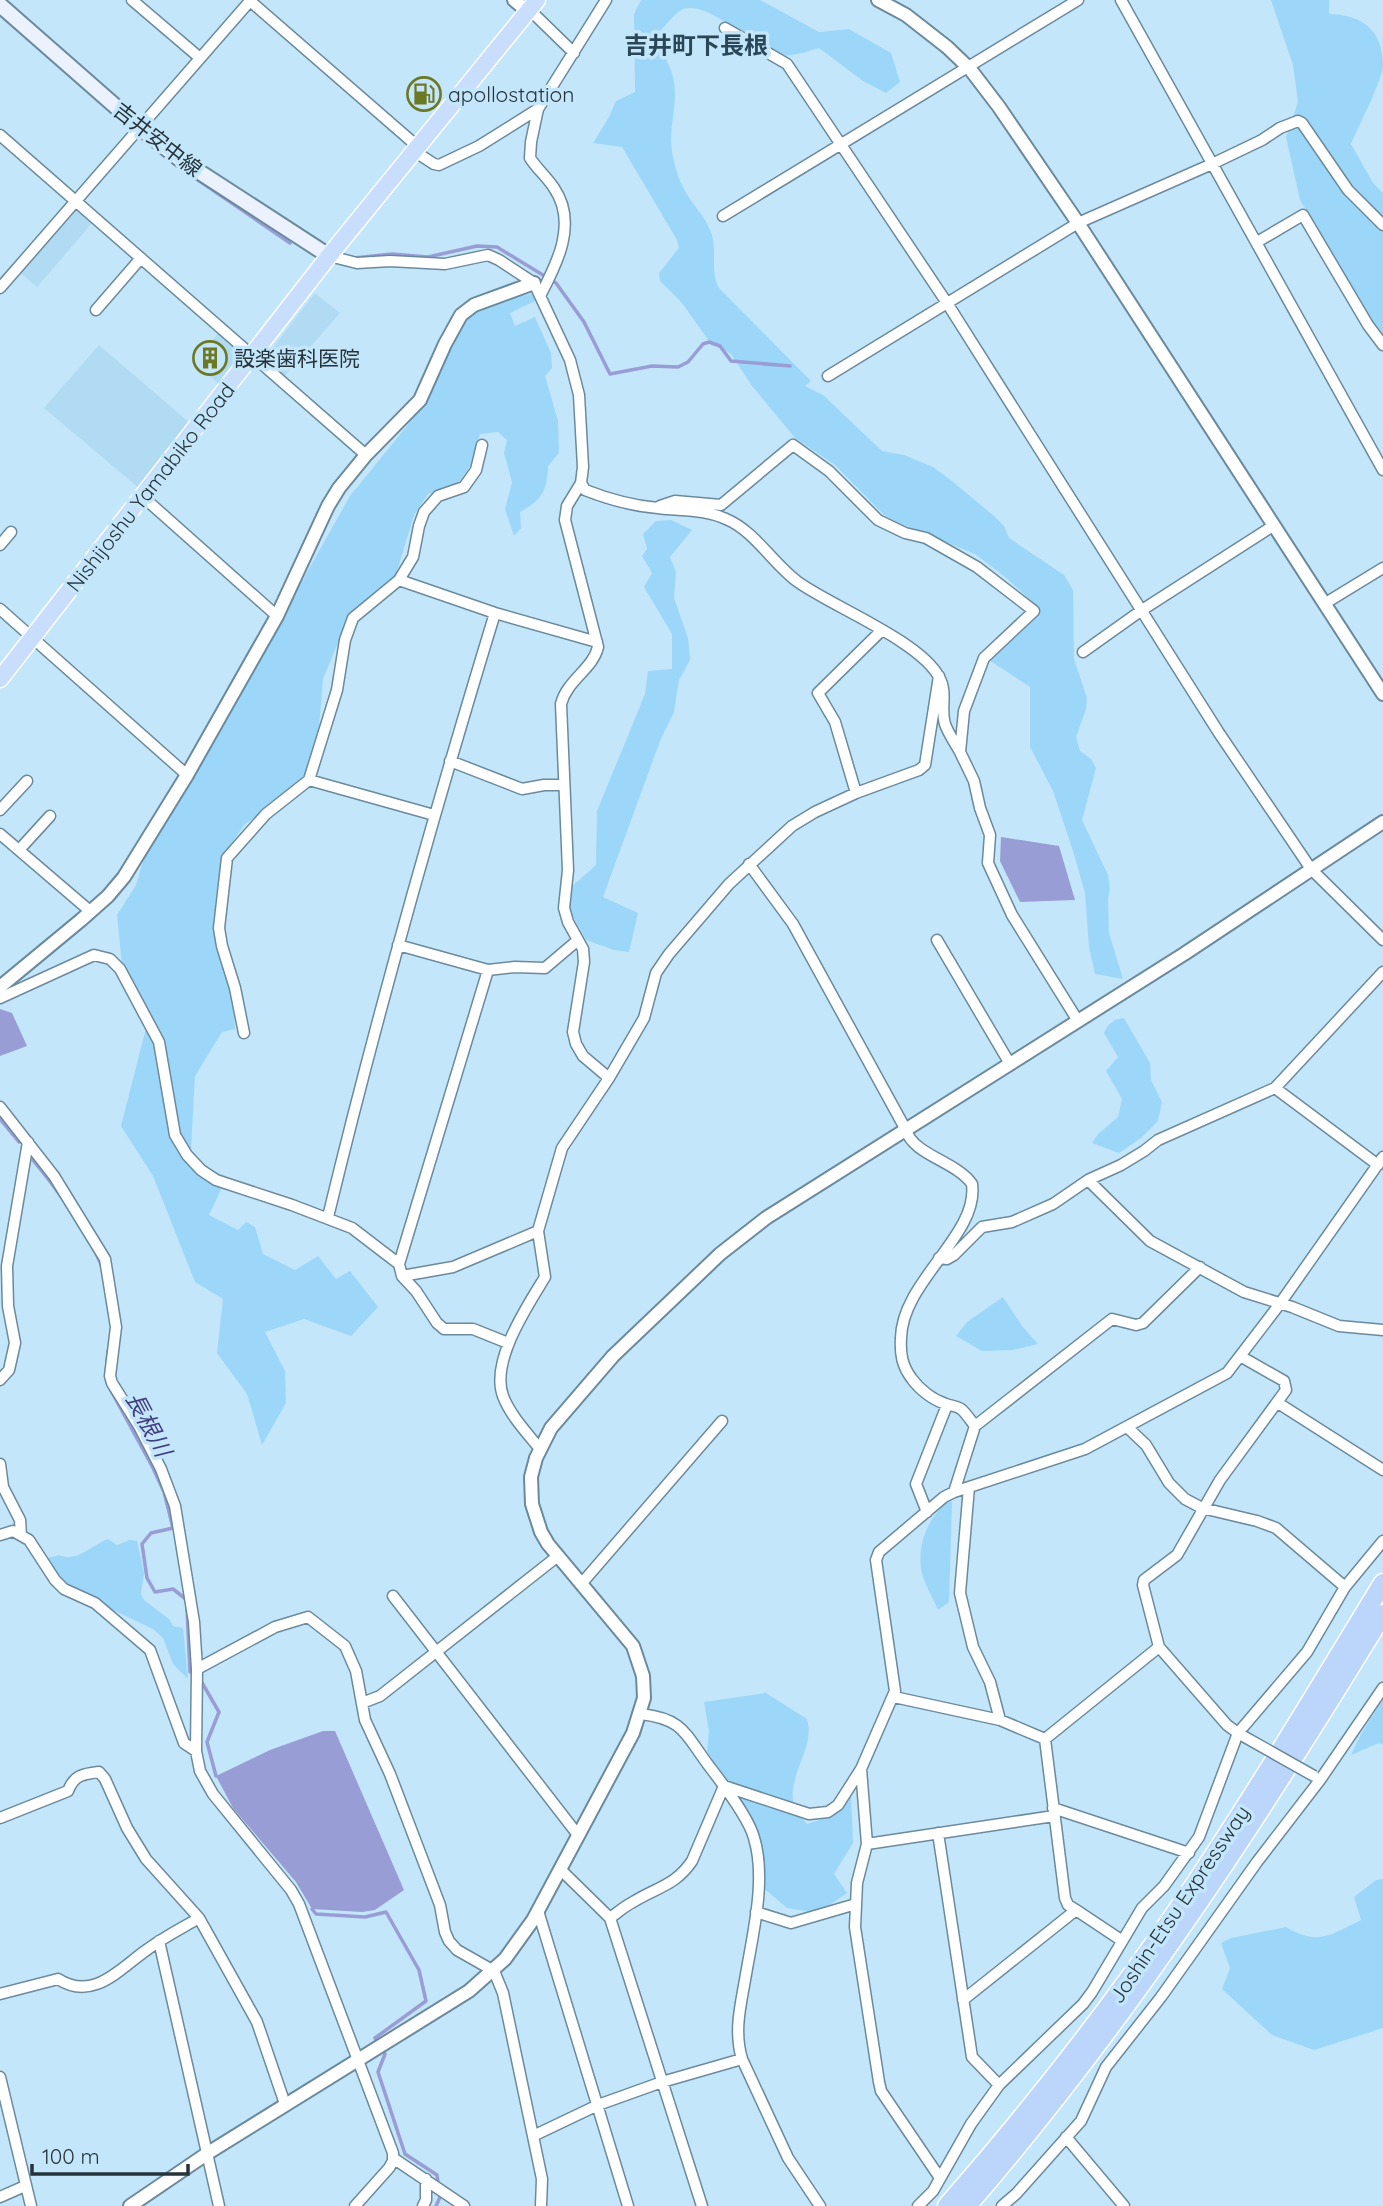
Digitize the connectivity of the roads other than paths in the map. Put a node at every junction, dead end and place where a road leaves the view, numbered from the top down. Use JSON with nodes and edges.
{"nodes":[{"id":1,"x":132,"y":0,"type":"edge"},
{"id":2,"x":250,"y":0,"type":"edge"},
{"id":3,"x":514,"y":0,"type":"edge"},
{"id":4,"x":606,"y":0,"type":"edge"},
{"id":5,"x":878,"y":0,"type":"edge"},
{"id":6,"x":1078,"y":0,"type":"edge"},
{"id":7,"x":1121,"y":0,"type":"edge"},
{"id":8,"x":0,"y":5,"type":"edge"},
{"id":9,"x":532,"y":6,"type":"edge"},
{"id":10,"x":725,"y":28,"type":"dead end"},
{"id":11,"x":574,"y":53,"type":"junction"},
{"id":12,"x":200,"y":58,"type":"junction"},
{"id":13,"x":968,"y":67,"type":"junction"},
{"id":14,"x":538,"y":109,"type":"junction"},
{"id":15,"x":139,"y":127,"type":"junction"},
{"id":16,"x":0,"y":135,"type":"edge"},
{"id":17,"x":840,"y":143,"type":"junction"},
{"id":18,"x":416,"y":148,"type":"junction"},
{"id":19,"x":1212,"y":164,"type":"junction"},
{"id":20,"x":76,"y":201,"type":"junction"},
{"id":21,"x":723,"y":216,"type":"dead end"},
{"id":22,"x":1077,"y":223,"type":"junction"},
{"id":23,"x":1383,"y":225,"type":"edge"},
{"id":24,"x":1257,"y":243,"type":"junction"},
{"id":25,"x":329,"y":256,"type":"junction"},
{"id":26,"x":141,"y":258,"type":"junction"},
{"id":27,"x":534,"y":283,"type":"junction"},
{"id":28,"x":0,"y":288,"type":"edge"},
{"id":29,"x":540,"y":296,"type":"junction"},
{"id":30,"x":947,"y":303,"type":"junction"},
{"id":31,"x":96,"y":310,"type":"dead end"},
{"id":32,"x":1383,"y":345,"type":"edge"},
{"id":33,"x":252,"y":357,"type":"junction"},
{"id":34,"x":828,"y":376,"type":"dead end"},
{"id":35,"x":482,"y":445,"type":"dead end"},
{"id":36,"x":366,"y":455,"type":"junction"},
{"id":37,"x":1383,"y":470,"type":"edge"},
{"id":38,"x":581,"y":483,"type":"junction"},
{"id":39,"x":142,"y":496,"type":"junction"},
{"id":40,"x":657,"y":508,"type":"junction"},
{"id":41,"x":1273,"y":526,"type":"junction"},
{"id":42,"x":11,"y":532,"type":"dead end"},
{"id":43,"x":0,"y":545,"type":"edge"},
{"id":44,"x":1383,"y":568,"type":"edge"},
{"id":45,"x":399,"y":580,"type":"junction"},
{"id":46,"x":1324,"y":604,"type":"junction"},
{"id":47,"x":0,"y":609,"type":"edge"},
{"id":48,"x":1142,"y":610,"type":"junction"},
{"id":49,"x":495,"y":613,"type":"junction"},
{"id":50,"x":277,"y":616,"type":"junction"},
{"id":51,"x":882,"y":630,"type":"junction"},
{"id":52,"x":33,"y":637,"type":"junction"},
{"id":53,"x":597,"y":642,"type":"junction"},
{"id":54,"x":1083,"y":652,"type":"dead end"},
{"id":55,"x":939,"y":676,"type":"junction"},
{"id":56,"x":0,"y":678,"type":"edge"},
{"id":57,"x":1383,"y":694,"type":"edge"},
{"id":58,"x":960,"y":752,"type":"junction"},
{"id":59,"x":450,"y":761,"type":"junction"},
{"id":60,"x":187,"y":775,"type":"junction"},
{"id":61,"x":309,"y":780,"type":"junction"},
{"id":62,"x":27,"y":781,"type":"dead end"},
{"id":63,"x":563,"y":785,"type":"junction"},
{"id":64,"x":856,"y":793,"type":"junction"},
{"id":65,"x":0,"y":810,"type":"edge"},
{"id":66,"x":434,"y":815,"type":"junction"},
{"id":67,"x":50,"y":816,"type":"dead end"},
{"id":68,"x":1383,"y":822,"type":"edge"},
{"id":69,"x":0,"y":834,"type":"edge"},
{"id":70,"x":19,"y":850,"type":"junction"},
{"id":71,"x":749,"y":864,"type":"junction"},
{"id":72,"x":1311,"y":869,"type":"junction"},
{"id":73,"x":90,"y":911,"type":"junction"},
{"id":74,"x":578,"y":940,"type":"junction"},
{"id":75,"x":937,"y":940,"type":"dead end"},
{"id":76,"x":1383,"y":940,"type":"edge"},
{"id":77,"x":398,"y":945,"type":"junction"},
{"id":78,"x":488,"y":970,"type":"junction"},
{"id":79,"x":1383,"y":972,"type":"edge"},
{"id":80,"x":0,"y":987,"type":"edge"},
{"id":81,"x":0,"y":998,"type":"edge"},
{"id":82,"x":1078,"y":1021,"type":"junction"},
{"id":83,"x":244,"y":1033,"type":"dead end"},
{"id":84,"x":1010,"y":1064,"type":"junction"},
{"id":85,"x":609,"y":1078,"type":"junction"},
{"id":86,"x":1275,"y":1088,"type":"junction"},
{"id":87,"x":0,"y":1107,"type":"edge"},
{"id":88,"x":906,"y":1130,"type":"junction"},
{"id":89,"x":28,"y":1142,"type":"junction"},
{"id":90,"x":1380,"y":1161,"type":"edge"},
{"id":91,"x":1088,"y":1180,"type":"junction"},
{"id":92,"x":328,"y":1217,"type":"junction"},
{"id":93,"x":538,"y":1231,"type":"junction"},
{"id":94,"x":939,"y":1258,"type":"junction"},
{"id":95,"x":399,"y":1264,"type":"junction"},
{"id":96,"x":1200,"y":1267,"type":"junction"},
{"id":97,"x":402,"y":1276,"type":"junction"},
{"id":98,"x":1279,"y":1305,"type":"junction"},
{"id":99,"x":1383,"y":1330,"type":"edge"},
{"id":100,"x":508,"y":1343,"type":"junction"},
{"id":101,"x":1240,"y":1356,"type":"junction"},
{"id":102,"x":0,"y":1380,"type":"edge"},
{"id":103,"x":1278,"y":1403,"type":"junction"},
{"id":104,"x":947,"y":1405,"type":"junction"},
{"id":105,"x":722,"y":1421,"type":"dead end"},
{"id":106,"x":975,"y":1426,"type":"junction"},
{"id":107,"x":1127,"y":1427,"type":"junction"},
{"id":108,"x":540,"y":1449,"type":"junction"},
{"id":109,"x":0,"y":1464,"type":"edge"},
{"id":110,"x":1383,"y":1470,"type":"edge"},
{"id":111,"x":970,"y":1487,"type":"junction"},
{"id":112,"x":954,"y":1492,"type":"junction"},
{"id":113,"x":1202,"y":1508,"type":"junction"},
{"id":114,"x":927,"y":1512,"type":"junction"},
{"id":115,"x":0,"y":1535,"type":"edge"},
{"id":116,"x":21,"y":1535,"type":"junction"},
{"id":117,"x":1383,"y":1541,"type":"edge"},
{"id":118,"x":558,"y":1556,"type":"junction"},
{"id":119,"x":582,"y":1583,"type":"junction"},
{"id":120,"x":1383,"y":1583,"type":"edge"},
{"id":121,"x":1345,"y":1587,"type":"junction"},
{"id":122,"x":393,"y":1596,"type":"dead end"},
{"id":123,"x":1383,"y":1614,"type":"edge"},
{"id":124,"x":1159,"y":1647,"type":"junction"},
{"id":125,"x":436,"y":1652,"type":"junction"},
{"id":126,"x":197,"y":1669,"type":"junction"},
{"id":127,"x":1383,"y":1688,"type":"edge"},
{"id":128,"x":894,"y":1697,"type":"junction"},
{"id":129,"x":362,"y":1703,"type":"junction"},
{"id":130,"x":641,"y":1714,"type":"junction"},
{"id":131,"x":1000,"y":1720,"type":"junction"},
{"id":132,"x":1241,"y":1735,"type":"junction"},
{"id":133,"x":1045,"y":1739,"type":"junction"},
{"id":134,"x":196,"y":1751,"type":"junction"},
{"id":135,"x":861,"y":1769,"type":"junction"},
{"id":136,"x":1317,"y":1777,"type":"junction"},
{"id":137,"x":724,"y":1786,"type":"junction"},
{"id":138,"x":1053,"y":1812,"type":"junction"},
{"id":139,"x":0,"y":1818,"type":"edge"},
{"id":140,"x":938,"y":1833,"type":"junction"},
{"id":141,"x":578,"y":1835,"type":"junction"},
{"id":142,"x":867,"y":1844,"type":"junction"},
{"id":143,"x":1189,"y":1853,"type":"junction"},
{"id":144,"x":560,"y":1869,"type":"junction"},
{"id":145,"x":856,"y":1904,"type":"junction"},
{"id":146,"x":1076,"y":1910,"type":"junction"},
{"id":147,"x":538,"y":1911,"type":"junction"},
{"id":148,"x":756,"y":1912,"type":"junction"},
{"id":149,"x":199,"y":1918,"type":"junction"},
{"id":150,"x":610,"y":1918,"type":"junction"},
{"id":151,"x":1121,"y":1940,"type":"junction"},
{"id":152,"x":159,"y":1941,"type":"junction"},
{"id":153,"x":494,"y":1971,"type":"junction"},
{"id":154,"x":0,"y":1994,"type":"edge"},
{"id":155,"x":963,"y":2000,"type":"junction"},
{"id":156,"x":356,"y":2059,"type":"junction"},
{"id":157,"x":743,"y":2059,"type":"junction"},
{"id":158,"x":0,"y":2077,"type":"edge"},
{"id":159,"x":662,"y":2082,"type":"junction"},
{"id":160,"x":999,"y":2085,"type":"junction"},
{"id":161,"x":285,"y":2104,"type":"junction"},
{"id":162,"x":598,"y":2105,"type":"junction"},
{"id":163,"x":533,"y":2136,"type":"junction"},
{"id":164,"x":1066,"y":2137,"type":"junction"},
{"id":165,"x":208,"y":2153,"type":"junction"},
{"id":166,"x":393,"y":2158,"type":"junction"},
{"id":167,"x":940,"y":2178,"type":"junction"},
{"id":168,"x":429,"y":2181,"type":"junction"},
{"id":169,"x":25,"y":2186,"type":"junction"},
{"id":170,"x":0,"y":2197,"type":"edge"},
{"id":171,"x":31,"y":2206,"type":"edge"},
{"id":172,"x":130,"y":2206,"type":"edge"},
{"id":173,"x":219,"y":2206,"type":"edge"},
{"id":174,"x":355,"y":2206,"type":"edge"},
{"id":175,"x":423,"y":2206,"type":"edge"},
{"id":176,"x":464,"y":2206,"type":"edge"},
{"id":177,"x":541,"y":2206,"type":"edge"},
{"id":178,"x":628,"y":2206,"type":"edge"},
{"id":179,"x":702,"y":2206,"type":"edge"},
{"id":180,"x":820,"y":2206,"type":"edge"},
{"id":181,"x":918,"y":2206,"type":"edge"},
{"id":182,"x":947,"y":2206,"type":"edge"},
{"id":183,"x":967,"y":2206,"type":"edge"},
{"id":184,"x":1002,"y":2206,"type":"edge"},
{"id":185,"x":1124,"y":2206,"type":"edge"}],
"edges":[{"from":1,"to":12,"type":"street"},
{"from":2,"to":12,"type":"street"},
{"from":2,"to":18,"type":"street"},
{"from":3,"to":9,"type":"street"},
{"from":4,"to":11,"type":"street"},
{"from":5,"to":13,"type":"street"},
{"from":6,"to":13,"type":"street"},
{"from":7,"to":19,"type":"street"},
{"from":8,"to":15,"type":"main road","name":"吉井安中線"},
{"from":9,"to":11,"type":"street"},
{"from":9,"to":18,"type":"highway","name":"Nishijoshu Yamabiko Road"},
{"from":10,"to":17,"type":"street"},
{"from":11,"to":14,"type":"street"},
{"from":12,"to":15,"type":"street"},
{"from":13,"to":17,"type":"street"},
{"from":13,"to":22,"type":"street"},
{"from":14,"to":18,"type":"street"},
{"from":14,"to":29,"type":"street"},
{"from":15,"to":20,"type":"street"},
{"from":15,"to":25,"type":"main road","name":"吉井安中線"},
{"from":16,"to":20,"type":"street"},
{"from":17,"to":21,"type":"street"},
{"from":17,"to":30,"type":"street"},
{"from":18,"to":25,"type":"highway","name":"Nishijoshu Yamabiko Road"},
{"from":19,"to":22,"type":"street"},
{"from":19,"to":23,"type":"street"},
{"from":19,"to":24,"type":"street"},
{"from":20,"to":26,"type":"street"},
{"from":20,"to":28,"type":"street"},
{"from":22,"to":30,"type":"street"},
{"from":22,"to":41,"type":"street"},
{"from":24,"to":32,"type":"street"},
{"from":24,"to":37,"type":"street"},
{"from":25,"to":27,"type":"street"},
{"from":25,"to":33,"type":"highway","name":"Nishijoshu Yamabiko Road"},
{"from":26,"to":31,"type":"street"},
{"from":26,"to":33,"type":"street"},
{"from":27,"to":29,"type":"street"},
{"from":27,"to":36,"type":"street"},
{"from":29,"to":38,"type":"street"},
{"from":30,"to":34,"type":"street"},
{"from":30,"to":48,"type":"street"},
{"from":33,"to":36,"type":"street"},
{"from":33,"to":39,"type":"highway","name":"Nishijoshu Yamabiko Road"},
{"from":35,"to":45,"type":"street"},
{"from":36,"to":50,"type":"street"},
{"from":38,"to":40,"type":"street"},
{"from":38,"to":53,"type":"street"},
{"from":39,"to":50,"type":"street"},
{"from":39,"to":52,"type":"highway","name":"Nishijoshu Yamabiko Road"},
{"from":40,"to":51,"type":"street"},
{"from":40,"to":58,"type":"street"},
{"from":41,"to":46,"type":"street"},
{"from":41,"to":48,"type":"street"},
{"from":42,"to":43,"type":"street"},
{"from":44,"to":46,"type":"street"},
{"from":45,"to":49,"type":"street"},
{"from":45,"to":61,"type":"street"},
{"from":46,"to":57,"type":"street"},
{"from":47,"to":52,"type":"street"},
{"from":48,"to":54,"type":"street"},
{"from":48,"to":72,"type":"street"},
{"from":49,"to":53,"type":"street"},
{"from":49,"to":59,"type":"street"},
{"from":50,"to":60,"type":"street"},
{"from":51,"to":55,"type":"street"},
{"from":51,"to":64,"type":"street"},
{"from":52,"to":56,"type":"highway","name":"Nishijoshu Yamabiko Road"},
{"from":52,"to":60,"type":"street"},
{"from":53,"to":63,"type":"street"},
{"from":55,"to":58,"type":"street"},
{"from":55,"to":64,"type":"street"},
{"from":58,"to":82,"type":"street"},
{"from":59,"to":63,"type":"street"},
{"from":59,"to":66,"type":"street"},
{"from":60,"to":73,"type":"street"},
{"from":61,"to":66,"type":"street"},
{"from":61,"to":83,"type":"street"},
{"from":62,"to":65,"type":"street"},
{"from":63,"to":74,"type":"street"},
{"from":64,"to":71,"type":"street"},
{"from":66,"to":77,"type":"street"},
{"from":67,"to":70,"type":"street"},
{"from":68,"to":72,"type":"street"},
{"from":69,"to":70,"type":"street"},
{"from":70,"to":73,"type":"street"},
{"from":71,"to":85,"type":"street"},
{"from":71,"to":88,"type":"street"},
{"from":72,"to":76,"type":"street"},
{"from":72,"to":82,"type":"street"},
{"from":73,"to":80,"type":"street"},
{"from":74,"to":78,"type":"street"},
{"from":74,"to":85,"type":"street"},
{"from":75,"to":84,"type":"street"},
{"from":77,"to":78,"type":"street"},
{"from":77,"to":92,"type":"street"},
{"from":78,"to":95,"type":"street"},
{"from":79,"to":86,"type":"street"},
{"from":81,"to":92,"type":"street"},
{"from":82,"to":84,"type":"street"},
{"from":84,"to":88,"type":"street"},
{"from":85,"to":93,"type":"street"},
{"from":86,"to":90,"type":"street"},
{"from":86,"to":91,"type":"street"},
{"from":87,"to":89,"type":"street"},
{"from":88,"to":94,"type":"street"},
{"from":88,"to":108,"type":"street"},
{"from":89,"to":102,"type":"street"},
{"from":89,"to":126,"type":"street"},
{"from":90,"to":98,"type":"street"},
{"from":91,"to":94,"type":"street"},
{"from":91,"to":96,"type":"street"},
{"from":92,"to":95,"type":"street"},
{"from":93,"to":97,"type":"street"},
{"from":93,"to":100,"type":"street"},
{"from":94,"to":104,"type":"street"},
{"from":95,"to":97,"type":"street"},
{"from":96,"to":98,"type":"street"},
{"from":96,"to":106,"type":"street"},
{"from":97,"to":100,"type":"street"},
{"from":98,"to":99,"type":"street"},
{"from":98,"to":101,"type":"street"},
{"from":100,"to":108,"type":"street"},
{"from":101,"to":103,"type":"street"},
{"from":101,"to":107,"type":"street"},
{"from":103,"to":110,"type":"street"},
{"from":103,"to":113,"type":"street"},
{"from":104,"to":106,"type":"street"},
{"from":104,"to":114,"type":"street"},
{"from":105,"to":119,"type":"street"},
{"from":106,"to":112,"type":"street"},
{"from":107,"to":111,"type":"street"},
{"from":107,"to":113,"type":"street"},
{"from":108,"to":118,"type":"street"},
{"from":109,"to":116,"type":"street"},
{"from":111,"to":112,"type":"street"},
{"from":111,"to":131,"type":"street"},
{"from":112,"to":114,"type":"street"},
{"from":113,"to":121,"type":"street"},
{"from":113,"to":124,"type":"street"},
{"from":114,"to":128,"type":"street"},
{"from":115,"to":116,"type":"street"},
{"from":116,"to":134,"type":"street"},
{"from":117,"to":121,"type":"street"},
{"from":118,"to":119,"type":"street"},
{"from":118,"to":125,"type":"street"},
{"from":119,"to":130,"type":"street"},
{"from":120,"to":182,"type":"highway","name":"Joshin-Etsu Expressway"},
{"from":121,"to":132,"type":"street"},
{"from":122,"to":125,"type":"street"},
{"from":123,"to":183,"type":"highway","name":"Joshin-Etsu Expressway"},
{"from":124,"to":132,"type":"street"},
{"from":124,"to":133,"type":"street"},
{"from":125,"to":129,"type":"street"},
{"from":125,"to":141,"type":"street"},
{"from":126,"to":129,"type":"street"},
{"from":126,"to":134,"type":"street"},
{"from":127,"to":136,"type":"street"},
{"from":128,"to":131,"type":"street"},
{"from":128,"to":135,"type":"street"},
{"from":129,"to":153,"type":"street"},
{"from":130,"to":137,"type":"street"},
{"from":130,"to":141,"type":"street"},
{"from":131,"to":133,"type":"street"},
{"from":132,"to":136,"type":"street","bridge":true},
{"from":132,"to":143,"type":"street"},
{"from":133,"to":138,"type":"street"},
{"from":134,"to":156,"type":"street"},
{"from":135,"to":137,"type":"street"},
{"from":135,"to":142,"type":"street"},
{"from":136,"to":164,"type":"street"},
{"from":137,"to":148,"type":"street"},
{"from":137,"to":150,"type":"street"},
{"from":138,"to":140,"type":"street"},
{"from":138,"to":143,"type":"street"},
{"from":138,"to":146,"type":"street"},
{"from":139,"to":149,"type":"street"},
{"from":140,"to":142,"type":"street"},
{"from":140,"to":155,"type":"street"},
{"from":141,"to":144,"type":"street"},
{"from":142,"to":145,"type":"street"},
{"from":143,"to":151,"type":"street"},
{"from":144,"to":147,"type":"street"},
{"from":144,"to":150,"type":"street"},
{"from":145,"to":148,"type":"street"},
{"from":145,"to":167,"type":"street"},
{"from":146,"to":151,"type":"street"},
{"from":146,"to":155,"type":"street"},
{"from":147,"to":153,"type":"street"},
{"from":147,"to":162,"type":"street"},
{"from":148,"to":157,"type":"street"},
{"from":149,"to":152,"type":"street"},
{"from":149,"to":161,"type":"street"},
{"from":150,"to":159,"type":"street"},
{"from":151,"to":160,"type":"street"},
{"from":152,"to":154,"type":"street"},
{"from":152,"to":165,"type":"street"},
{"from":153,"to":156,"type":"street"},
{"from":153,"to":163,"type":"street"},
{"from":155,"to":160,"type":"street"},
{"from":156,"to":161,"type":"street"},
{"from":156,"to":166,"type":"street"},
{"from":157,"to":159,"type":"street"},
{"from":157,"to":180,"type":"street"},
{"from":158,"to":169,"type":"street"},
{"from":159,"to":162,"type":"street"},
{"from":159,"to":179,"type":"street"},
{"from":160,"to":167,"type":"street"},
{"from":161,"to":165,"type":"street"},
{"from":162,"to":163,"type":"street"},
{"from":162,"to":178,"type":"street"},
{"from":163,"to":177,"type":"street"},
{"from":164,"to":184,"type":"street"},
{"from":164,"to":185,"type":"street"},
{"from":165,"to":172,"type":"street"},
{"from":165,"to":173,"type":"street"},
{"from":166,"to":168,"type":"street"},
{"from":166,"to":174,"type":"street"},
{"from":167,"to":181,"type":"street"},
{"from":168,"to":175,"type":"street"},
{"from":168,"to":176,"type":"street"},
{"from":169,"to":170,"type":"street"},
{"from":169,"to":171,"type":"street"}]}
